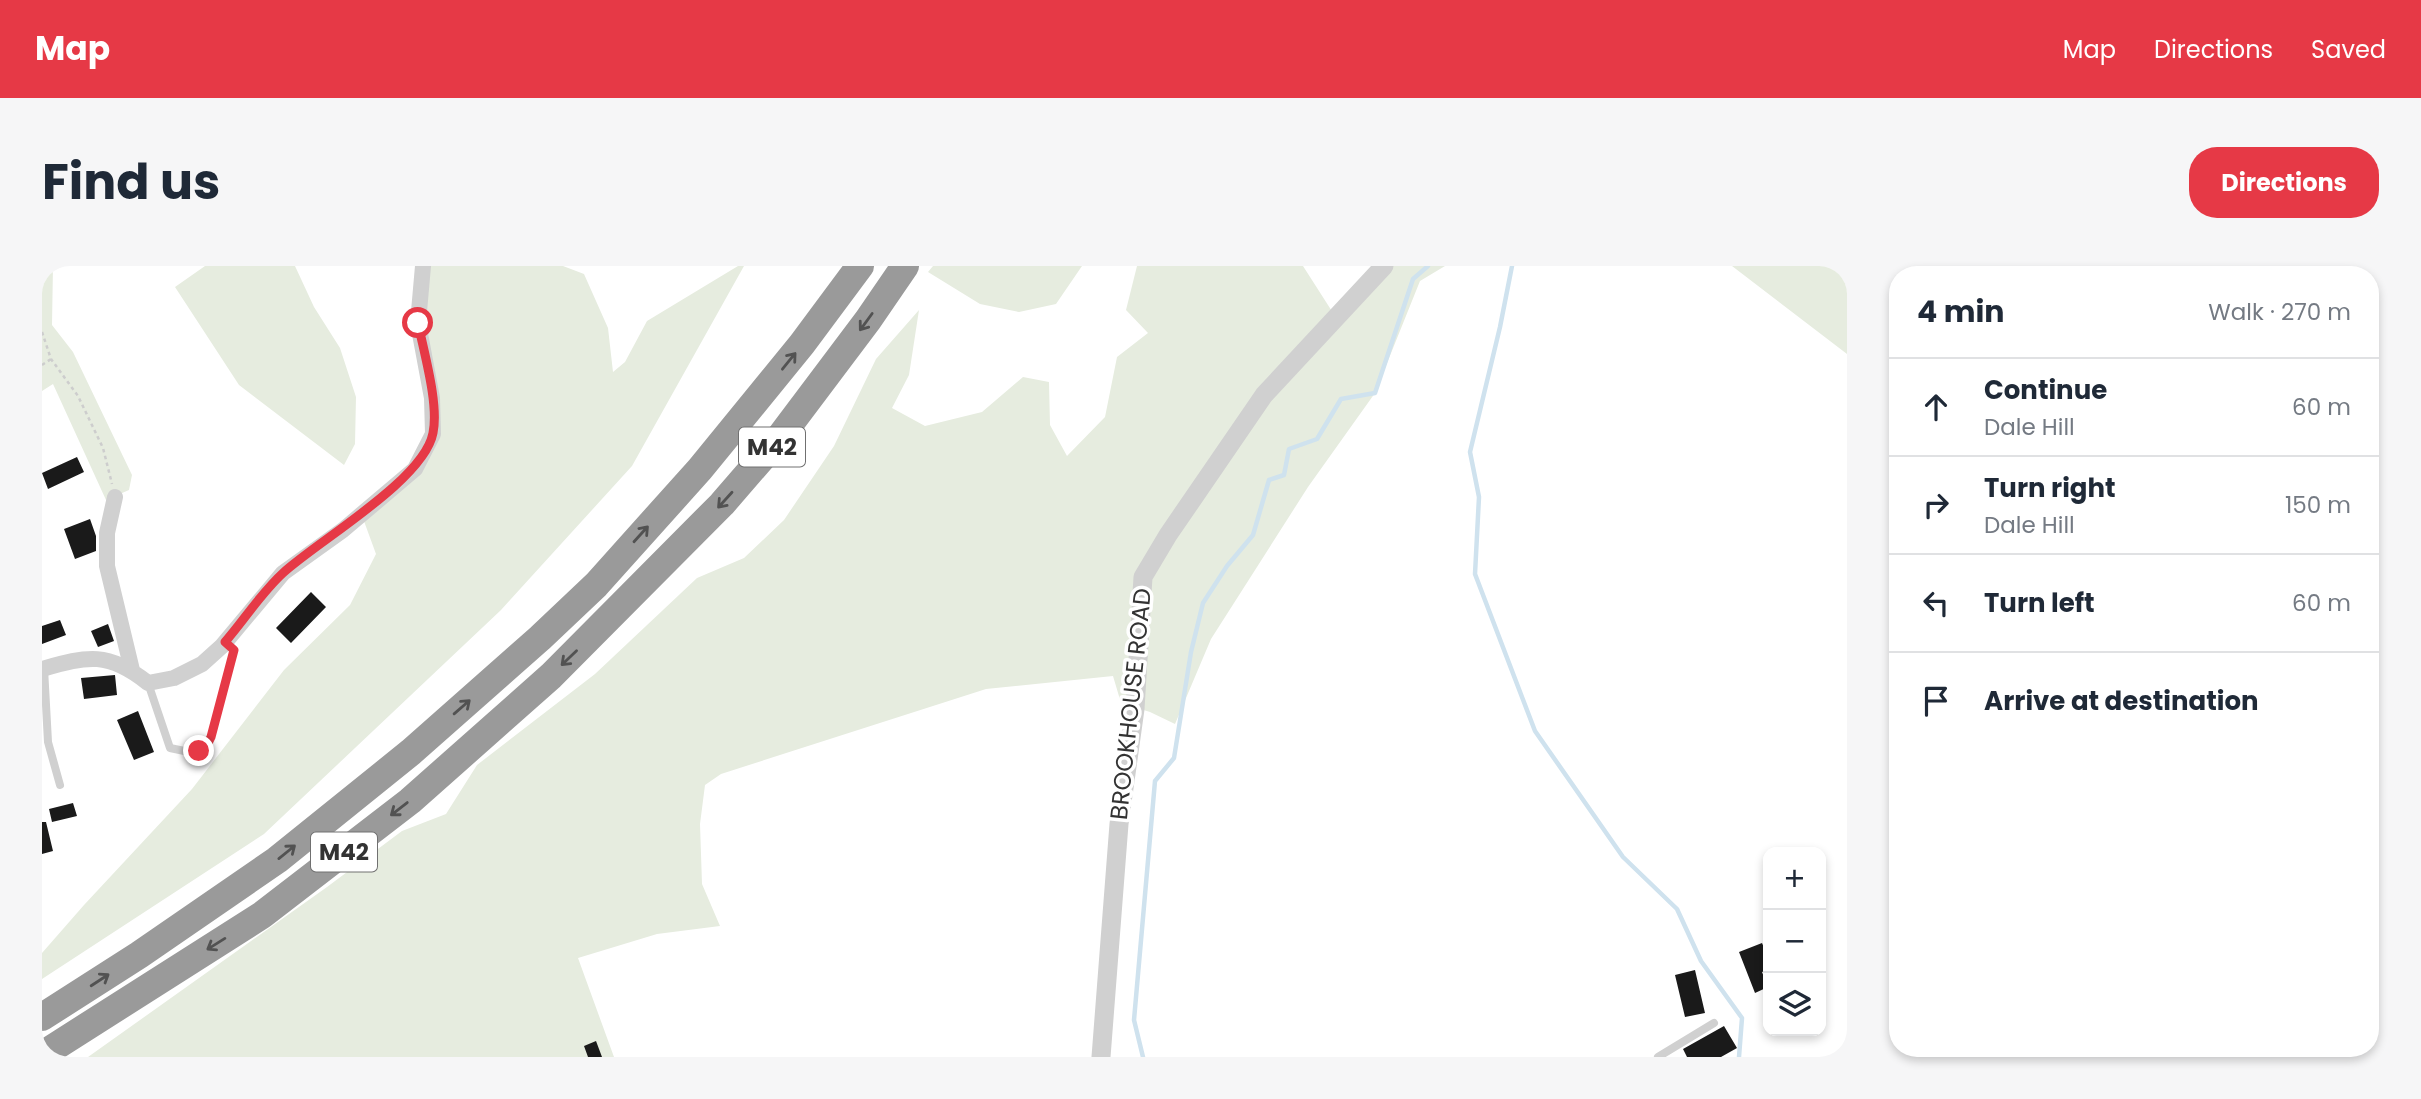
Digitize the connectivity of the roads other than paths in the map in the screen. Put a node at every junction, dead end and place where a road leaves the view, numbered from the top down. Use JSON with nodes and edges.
{"nodes":[{"id":1,"x":423,"y":266,"type":"edge"},
{"id":2,"x":860,"y":266,"type":"edge"},
{"id":3,"x":905,"y":266,"type":"edge"},
{"id":4,"x":1384,"y":266,"type":"edge"},
{"id":5,"x":115,"y":497,"type":"road end"},
{"id":6,"x":43,"y":669,"type":"edge"},
{"id":7,"x":132,"y":670,"type":"junction"},
{"id":8,"x":148,"y":683,"type":"junction"},
{"id":9,"x":206,"y":747,"type":"road end"},
{"id":10,"x":60,"y":785,"type":"dead end"},
{"id":11,"x":42,"y":1017,"type":"edge"},
{"id":12,"x":1714,"y":1023,"type":"dead end"},
{"id":13,"x":42,"y":1055,"type":"edge"},
{"id":14,"x":1101,"y":1057,"type":"edge"},
{"id":15,"x":1658,"y":1057,"type":"edge"}],
"edges":[{"from":1,"to":8,"type":"street"},
{"from":11,"to":2,"type":"highway","number":"M42","one_way":true},
{"from":3,"to":13,"type":"highway","number":"M42","one_way":true},
{"from":4,"to":14,"type":"street","name":"BROOKHOUSE ROAD"},
{"from":5,"to":7,"type":"street"},
{"from":6,"to":7,"type":"street"},
{"from":6,"to":10,"type":"lane"},
{"from":7,"to":8,"type":"street"},
{"from":8,"to":9,"type":"lane"},
{"from":12,"to":15,"type":"lane"}]}
